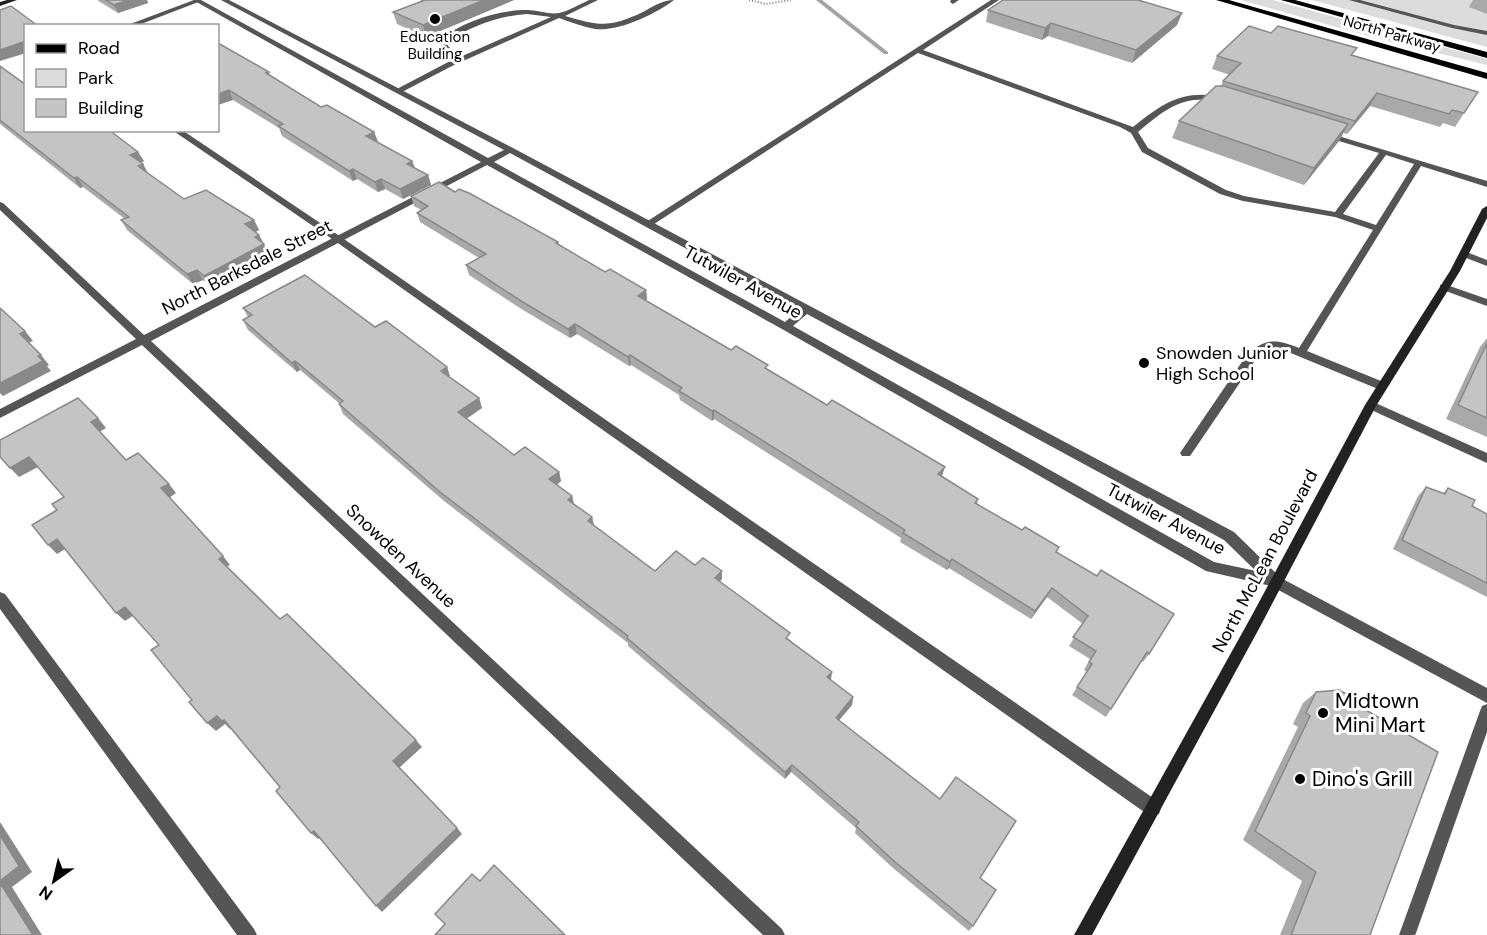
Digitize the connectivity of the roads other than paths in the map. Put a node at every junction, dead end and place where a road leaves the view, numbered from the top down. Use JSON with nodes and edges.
{"nodes":[{"id":1,"x":14,"y":0,"type":"edge"},
{"id":2,"x":197,"y":0,"type":"edge"},
{"id":3,"x":224,"y":0,"type":"edge"},
{"id":4,"x":595,"y":0,"type":"edge"},
{"id":5,"x":671,"y":0,"type":"edge"},
{"id":6,"x":996,"y":0,"type":"edge"},
{"id":7,"x":1220,"y":0,"type":"edge"},
{"id":8,"x":1285,"y":0,"type":"edge"},
{"id":9,"x":1352,"y":0,"type":"edge"},
{"id":10,"x":0,"y":4,"type":"edge"},
{"id":11,"x":559,"y":16,"type":"junction"},
{"id":12,"x":133,"y":24,"type":"edge"},
{"id":13,"x":1487,"y":33,"type":"edge"},
{"id":14,"x":304,"y":42,"type":"junction"},
{"id":15,"x":285,"y":49,"type":"junction"},
{"id":16,"x":919,"y":51,"type":"junction"},
{"id":17,"x":1487,"y":56,"type":"edge"},
{"id":18,"x":459,"y":60,"type":"junction"},
{"id":19,"x":1487,"y":76,"type":"edge"},
{"id":20,"x":397,"y":91,"type":"junction"},
{"id":21,"x":376,"y":99,"type":"junction"},
{"id":22,"x":1228,"y":102,"type":"edge"},
{"id":23,"x":1314,"y":130,"type":"edge"},
{"id":24,"x":1134,"y":131,"type":"junction"},
{"id":25,"x":179,"y":132,"type":"edge"},
{"id":26,"x":510,"y":150,"type":"junction"},
{"id":27,"x":1384,"y":152,"type":"junction"},
{"id":28,"x":488,"y":161,"type":"junction"},
{"id":29,"x":1419,"y":163,"type":"junction"},
{"id":30,"x":1487,"y":184,"type":"edge"},
{"id":31,"x":0,"y":205,"type":"edge"},
{"id":32,"x":1487,"y":209,"type":"edge"},
{"id":33,"x":1337,"y":215,"type":"junction"},
{"id":34,"x":648,"y":224,"type":"junction"},
{"id":35,"x":1482,"y":229,"type":"edge"},
{"id":36,"x":1378,"y":230,"type":"junction"},
{"id":37,"x":338,"y":239,"type":"junction"},
{"id":38,"x":1464,"y":254,"type":"junction"},
{"id":39,"x":1487,"y":263,"type":"edge"},
{"id":40,"x":1444,"y":287,"type":"junction"},
{"id":41,"x":1487,"y":303,"type":"edge"},
{"id":42,"x":806,"y":309,"type":"junction"},
{"id":43,"x":786,"y":327,"type":"junction"},
{"id":44,"x":144,"y":339,"type":"junction"},
{"id":45,"x":1301,"y":353,"type":"junction"},
{"id":46,"x":1382,"y":386,"type":"junction"},
{"id":47,"x":1371,"y":405,"type":"junction"},
{"id":48,"x":0,"y":414,"type":"edge"},
{"id":49,"x":1186,"y":453,"type":"dead end"},
{"id":50,"x":1487,"y":458,"type":"edge"},
{"id":51,"x":1276,"y":582,"type":"junction"},
{"id":52,"x":0,"y":598,"type":"edge"},
{"id":53,"x":1487,"y":696,"type":"edge"},
{"id":54,"x":1487,"y":711,"type":"edge"},
{"id":55,"x":1153,"y":808,"type":"junction"},
{"id":56,"x":1407,"y":933,"type":"dead end"},
{"id":57,"x":248,"y":935,"type":"edge"},
{"id":58,"x":776,"y":935,"type":"edge"},
{"id":59,"x":1083,"y":935,"type":"edge"}],
"edges":[{"from":1,"to":10,"type":"main road"},
{"from":2,"to":12,"type":"street"},
{"from":2,"to":15,"type":"street","name":"Tutwiler Avenue"},
{"from":3,"to":14,"type":"street","name":"Tutwiler Avenue"},
{"from":4,"to":11,"type":"street"},
{"from":5,"to":11,"type":"street"},
{"from":6,"to":16,"type":"street"},
{"from":7,"to":19,"type":"main road","name":"North Parkway"},
{"from":8,"to":17,"type":"main road","name":"North Parkway"},
{"from":9,"to":13,"type":"street"},
{"from":11,"to":18,"type":"street"},
{"from":11,"to":18,"type":"street"},
{"from":14,"to":15,"type":"street"},
{"from":14,"to":20,"type":"street","name":"Tutwiler Avenue"},
{"from":15,"to":21,"type":"street","name":"Tutwiler Avenue"},
{"from":16,"to":24,"type":"street"},
{"from":16,"to":34,"type":"street"},
{"from":18,"to":20,"type":"street"},
{"from":20,"to":21,"type":"street"},
{"from":20,"to":26,"type":"street","name":"Tutwiler Avenue"},
{"from":21,"to":28,"type":"street","name":"Tutwiler Avenue"},
{"from":22,"to":24,"type":"street"},
{"from":23,"to":27,"type":"street"},
{"from":24,"to":33,"type":"street"},
{"from":25,"to":37,"type":"street"},
{"from":26,"to":28,"type":"street","name":"North Barksdale Street"},
{"from":26,"to":34,"type":"street","name":"Tutwiler Avenue"},
{"from":27,"to":29,"type":"street"},
{"from":27,"to":33,"type":"street"},
{"from":28,"to":37,"type":"street","name":"North Barksdale Street"},
{"from":28,"to":43,"type":"street","name":"Tutwiler Avenue"},
{"from":29,"to":30,"type":"street"},
{"from":29,"to":36,"type":"street"},
{"from":31,"to":44,"type":"street","name":"Snowden Avenue"},
{"from":32,"to":35,"type":"main road","name":"North McLean Boulevard"},
{"from":33,"to":36,"type":"street"},
{"from":34,"to":42,"type":"street","name":"Tutwiler Avenue"},
{"from":35,"to":38,"type":"main road","name":"North McLean Boulevard"},
{"from":36,"to":45,"type":"street"},
{"from":37,"to":44,"type":"street","name":"North Barksdale Street"},
{"from":37,"to":55,"type":"street"},
{"from":38,"to":39,"type":"street"},
{"from":38,"to":40,"type":"main road","name":"North McLean Boulevard"},
{"from":40,"to":41,"type":"street"},
{"from":40,"to":46,"type":"main road","name":"North McLean Boulevard"},
{"from":42,"to":43,"type":"street"},
{"from":42,"to":51,"type":"street","name":"Tutwiler Avenue"},
{"from":43,"to":51,"type":"street","name":"Tutwiler Avenue"},
{"from":44,"to":48,"type":"street","name":"North Barksdale Street"},
{"from":44,"to":58,"type":"street","name":"Snowden Avenue"},
{"from":45,"to":46,"type":"street"},
{"from":45,"to":49,"type":"street"},
{"from":46,"to":47,"type":"main road","name":"North McLean Boulevard"},
{"from":47,"to":50,"type":"street"},
{"from":47,"to":51,"type":"main road","name":"North McLean Boulevard"},
{"from":51,"to":53,"type":"street","name":"Tutwiler Avenue"},
{"from":51,"to":55,"type":"main road","name":"North McLean Boulevard"},
{"from":52,"to":57,"type":"street"},
{"from":54,"to":56,"type":"street"},
{"from":55,"to":59,"type":"main road","name":"North McLean Boulevard"}]}
